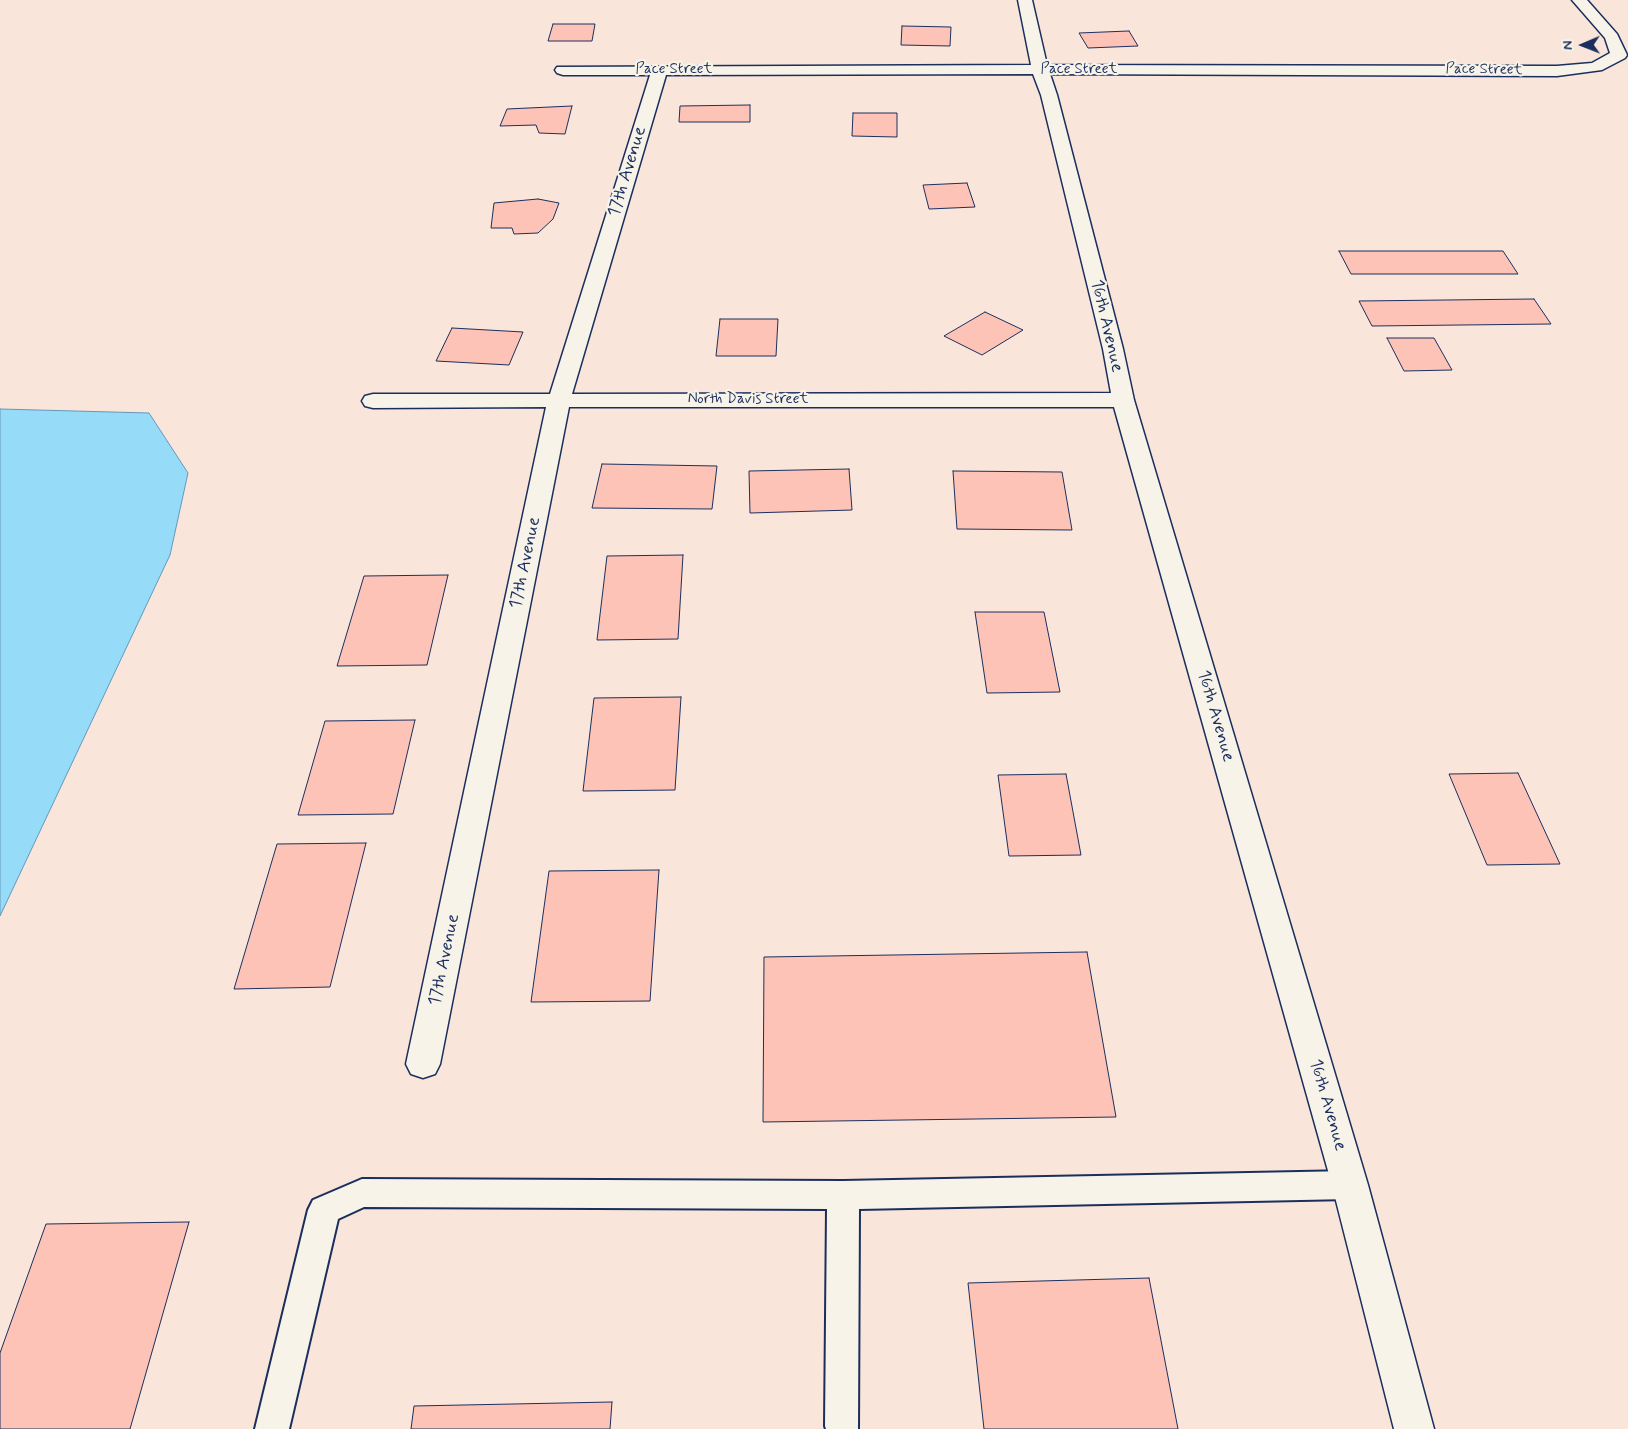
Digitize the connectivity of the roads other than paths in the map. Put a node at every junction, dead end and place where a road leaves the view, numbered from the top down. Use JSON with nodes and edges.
{"nodes":[{"id":1,"x":1024,"y":0,"type":"edge"},
{"id":2,"x":1579,"y":0,"type":"edge"},
{"id":3,"x":563,"y":70,"type":"dead end"},
{"id":4,"x":659,"y":70,"type":"junction"},
{"id":5,"x":1040,"y":70,"type":"junction"},
{"id":6,"x":559,"y":400,"type":"junction"},
{"id":7,"x":1123,"y":400,"type":"junction"},
{"id":8,"x":373,"y":401,"type":"dead end"},
{"id":9,"x":423,"y":1064,"type":"dead end"},
{"id":10,"x":1350,"y":1184,"type":"junction"},
{"id":11,"x":843,"y":1195,"type":"junction"},
{"id":12,"x":842,"y":1426,"type":"dead end"},
{"id":13,"x":272,"y":1429,"type":"edge"},
{"id":14,"x":1414,"y":1429,"type":"edge"}],
"edges":[{"from":1,"to":5,"type":"street","name":"16th Avenue"},
{"from":2,"to":5,"type":"street","name":"Pace Street"},
{"from":3,"to":4,"type":"street","name":"Pace Street"},
{"from":4,"to":5,"type":"street","name":"Pace Street"},
{"from":4,"to":6,"type":"street","name":"17th Avenue"},
{"from":5,"to":7,"type":"street","name":"16th Avenue"},
{"from":6,"to":7,"type":"street","name":"North Davis Street"},
{"from":6,"to":8,"type":"street","name":"North Davis Street"},
{"from":6,"to":9,"type":"street","name":"17th Avenue"},
{"from":7,"to":10,"type":"street","name":"16th Avenue"},
{"from":10,"to":11,"type":"lane"},
{"from":10,"to":14,"type":"street","name":"16th Avenue"},
{"from":11,"to":12,"type":"lane"},
{"from":11,"to":13,"type":"lane"}]}
